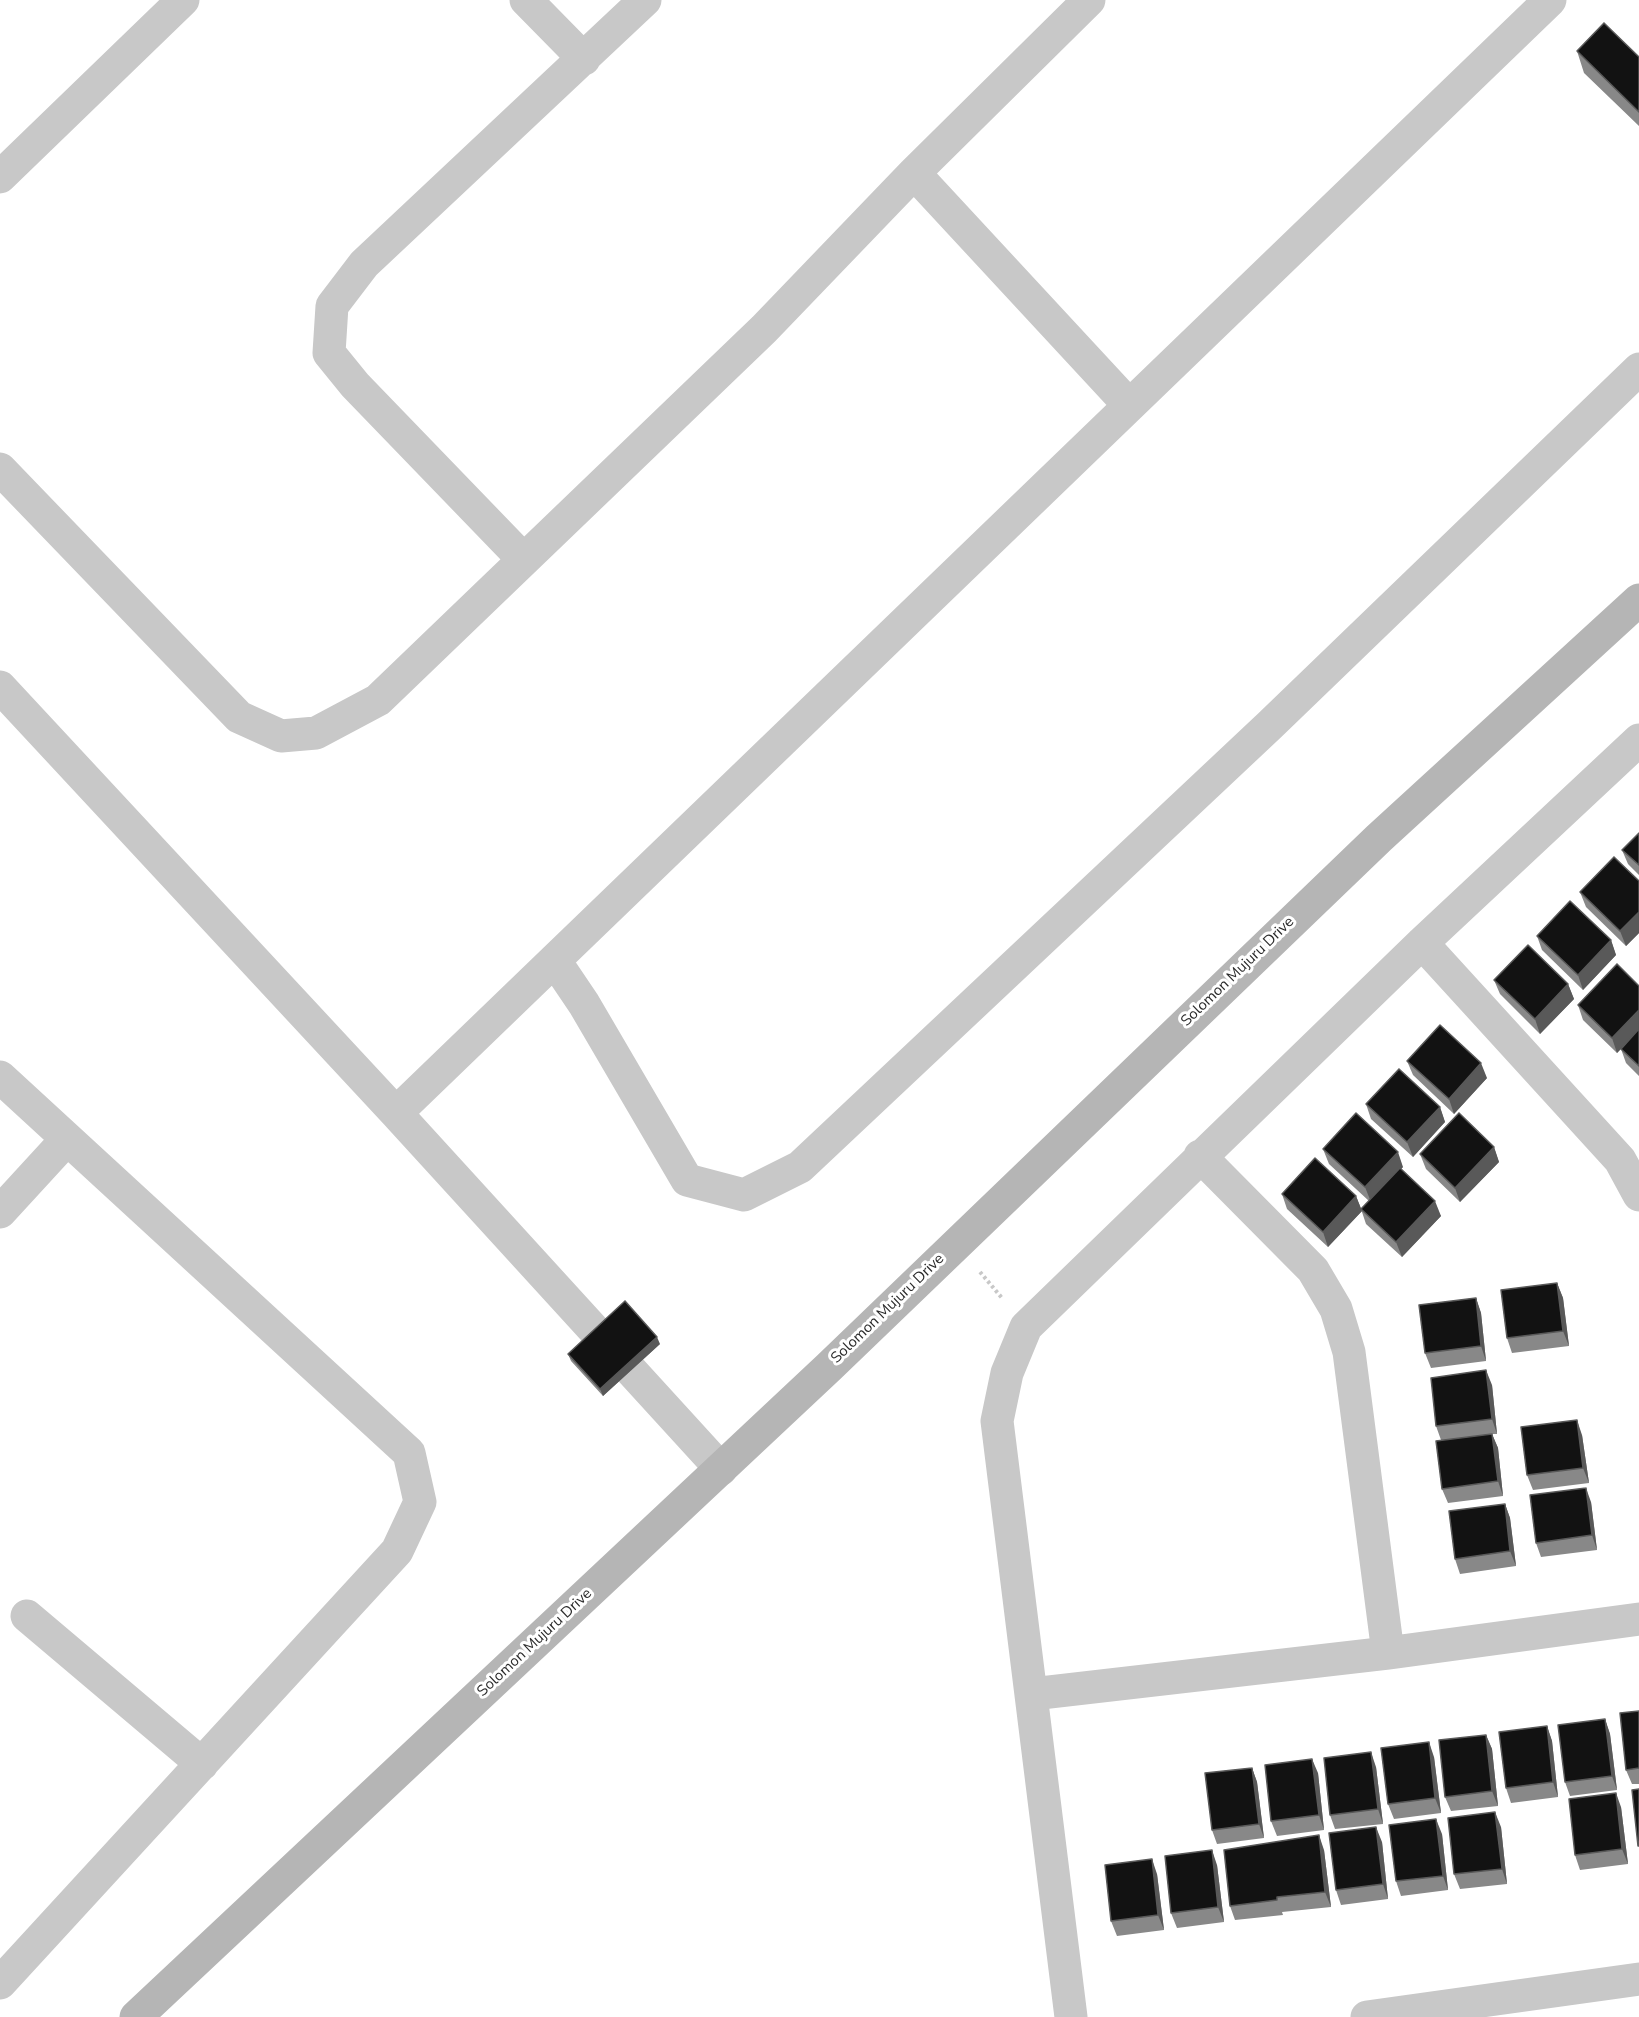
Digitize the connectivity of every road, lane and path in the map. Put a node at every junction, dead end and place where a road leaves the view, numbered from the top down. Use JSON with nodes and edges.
{"nodes":[{"id":1,"x":183,"y":0,"type":"edge"},
{"id":2,"x":526,"y":0,"type":"edge"},
{"id":3,"x":645,"y":0,"type":"edge"},
{"id":4,"x":1089,"y":0,"type":"edge"},
{"id":5,"x":1550,"y":0,"type":"edge"},
{"id":6,"x":584,"y":59,"type":"junction"},
{"id":7,"x":914,"y":173,"type":"junction"},
{"id":8,"x":0,"y":177,"type":"edge"},
{"id":9,"x":1639,"y":369,"type":"edge"},
{"id":10,"x":1129,"y":405,"type":"junction"},
{"id":11,"x":0,"y":469,"type":"edge"},
{"id":12,"x":524,"y":560,"type":"junction"},
{"id":13,"x":1639,"y":600,"type":"edge"},
{"id":14,"x":0,"y":687,"type":"edge"},
{"id":15,"x":1639,"y":740,"type":"edge"},
{"id":16,"x":1422,"y":943,"type":"junction"},
{"id":17,"x":555,"y":961,"type":"junction"},
{"id":18,"x":0,"y":1077,"type":"edge"},
{"id":19,"x":396,"y":1113,"type":"junction"},
{"id":20,"x":67,"y":1139,"type":"junction"},
{"id":21,"x":1200,"y":1156,"type":"junction"},
{"id":22,"x":1639,"y":1195,"type":"edge"},
{"id":23,"x":0,"y":1212,"type":"edge"},
{"id":24,"x":957,"y":1243,"type":"junction"},
{"id":25,"x":1026,"y":1327,"type":"junction"},
{"id":26,"x":721,"y":1469,"type":"junction"},
{"id":27,"x":27,"y":1616,"type":"dead end"},
{"id":28,"x":1639,"y":1619,"type":"edge"},
{"id":29,"x":1388,"y":1653,"type":"junction"},
{"id":30,"x":1032,"y":1694,"type":"junction"},
{"id":31,"x":201,"y":1764,"type":"junction"},
{"id":32,"x":1639,"y":1979,"type":"edge"},
{"id":33,"x":0,"y":1983,"type":"edge"},
{"id":34,"x":136,"y":2017,"type":"edge"},
{"id":35,"x":1071,"y":2017,"type":"edge"},
{"id":36,"x":1367,"y":2017,"type":"edge"}],
"edges":[{"from":1,"to":8,"type":"street"},
{"from":2,"to":6,"type":"street"},
{"from":3,"to":6,"type":"street"},
{"from":4,"to":7,"type":"street"},
{"from":5,"to":10,"type":"street"},
{"from":6,"to":12,"type":"street"},
{"from":7,"to":10,"type":"street"},
{"from":7,"to":12,"type":"street"},
{"from":9,"to":17,"type":"street"},
{"from":10,"to":17,"type":"street"},
{"from":11,"to":12,"type":"street"},
{"from":13,"to":24,"type":"street","name":"Solomon Mujuru Drive"},
{"from":14,"to":19,"type":"street"},
{"from":15,"to":16,"type":"street"},
{"from":16,"to":21,"type":"street"},
{"from":16,"to":22,"type":"street"},
{"from":17,"to":19,"type":"street"},
{"from":18,"to":20,"type":"street"},
{"from":19,"to":26,"type":"street"},
{"from":20,"to":23,"type":"street"},
{"from":20,"to":31,"type":"street"},
{"from":21,"to":25,"type":"street"},
{"from":21,"to":29,"type":"street"},
{"from":24,"to":25,"type":"path"},
{"from":24,"to":26,"type":"street","name":"Solomon Mujuru Drive"},
{"from":25,"to":30,"type":"street"},
{"from":26,"to":34,"type":"street","name":"Solomon Mujuru Drive"},
{"from":27,"to":31,"type":"street"},
{"from":28,"to":29,"type":"street"},
{"from":29,"to":30,"type":"street"},
{"from":30,"to":35,"type":"street"},
{"from":31,"to":33,"type":"street"},
{"from":32,"to":36,"type":"street"}]}
